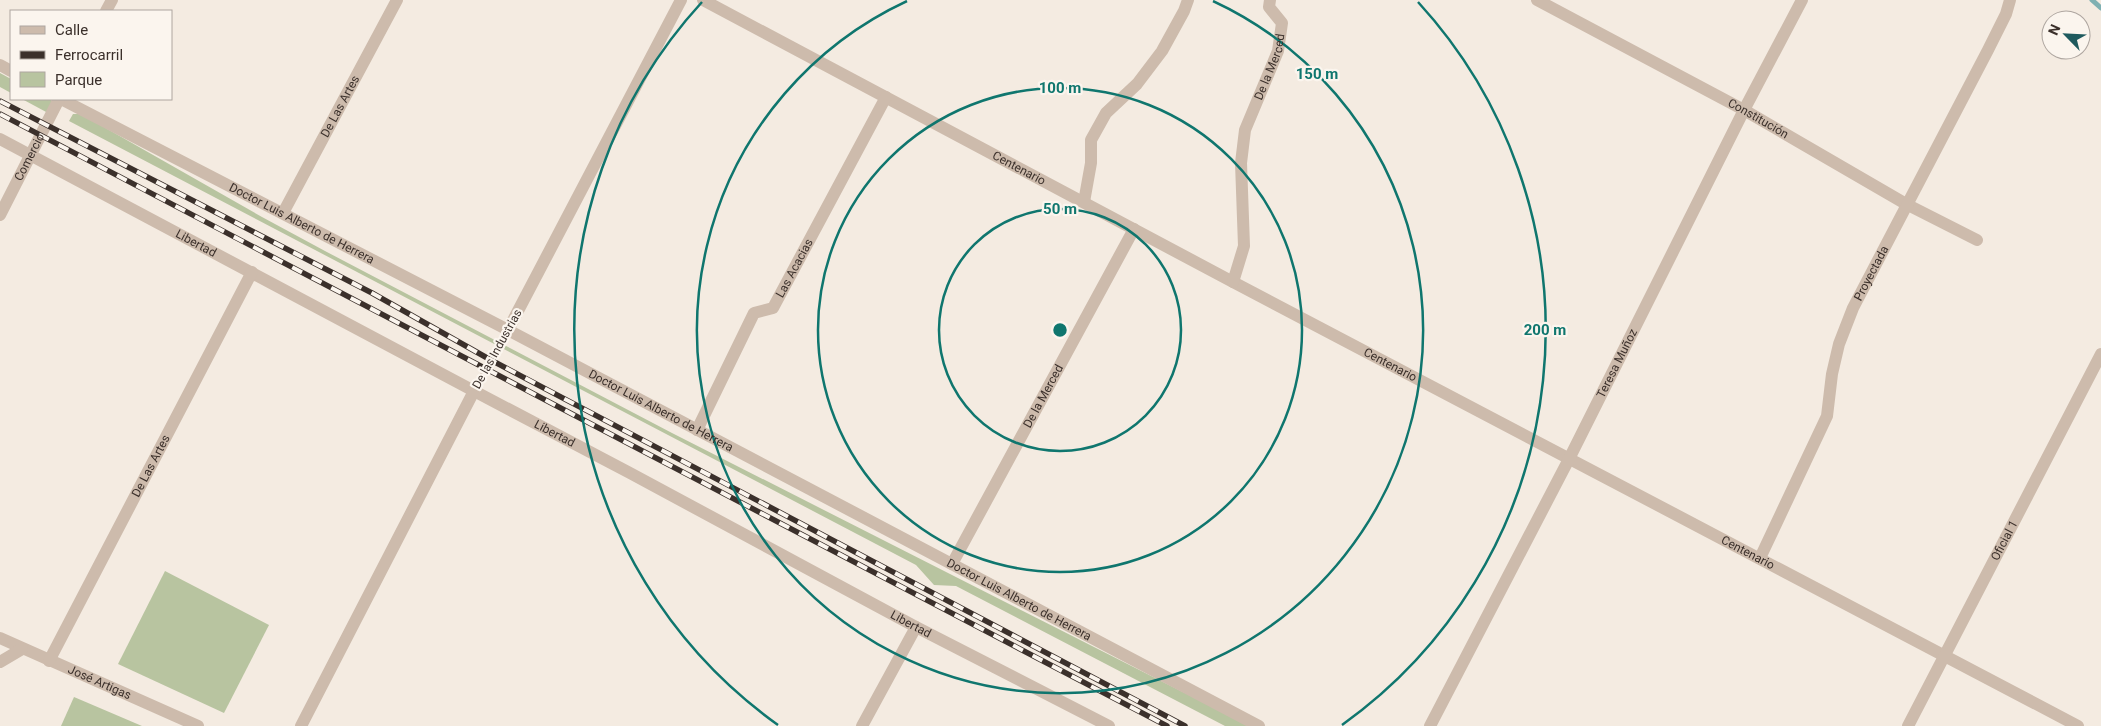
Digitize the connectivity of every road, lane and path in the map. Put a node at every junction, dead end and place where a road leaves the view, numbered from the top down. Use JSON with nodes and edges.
{"nodes":[{"id":1,"x":397,"y":0,"type":"edge"},
{"id":2,"x":681,"y":0,"type":"edge"},
{"id":3,"x":703,"y":0,"type":"edge"},
{"id":4,"x":1188,"y":0,"type":"edge"},
{"id":5,"x":1270,"y":0,"type":"edge"},
{"id":6,"x":1537,"y":0,"type":"edge"},
{"id":7,"x":1802,"y":0,"type":"edge"},
{"id":8,"x":2010,"y":0,"type":"edge"},
{"id":9,"x":886,"y":97,"type":"junction"},
{"id":10,"x":59,"y":100,"type":"edge"},
{"id":11,"x":62,"y":100,"type":"edge"},
{"id":12,"x":1744,"y":110,"type":"junction"},
{"id":13,"x":0,"y":138,"type":"edge"},
{"id":14,"x":31,"y":155,"type":"junction"},
{"id":15,"x":1084,"y":202,"type":"junction"},
{"id":16,"x":1906,"y":204,"type":"junction"},
{"id":17,"x":283,"y":213,"type":"junction"},
{"id":18,"x":0,"y":215,"type":"edge"},
{"id":19,"x":1134,"y":229,"type":"junction"},
{"id":20,"x":1977,"y":240,"type":"dead end"},
{"id":21,"x":252,"y":272,"type":"junction"},
{"id":22,"x":1233,"y":282,"type":"junction"},
{"id":23,"x":508,"y":330,"type":"junction"},
{"id":24,"x":2101,"y":354,"type":"edge"},
{"id":25,"x":474,"y":392,"type":"junction"},
{"id":26,"x":697,"y":430,"type":"junction"},
{"id":27,"x":1569,"y":459,"type":"junction"},
{"id":28,"x":1760,"y":558,"type":"junction"},
{"id":29,"x":952,"y":564,"type":"junction"},
{"id":30,"x":916,"y":627,"type":"junction"},
{"id":31,"x":0,"y":638,"type":"edge"},
{"id":32,"x":22,"y":649,"type":"junction"},
{"id":33,"x":1944,"y":655,"type":"junction"},
{"id":34,"x":49,"y":660,"type":"junction"},
{"id":35,"x":0,"y":662,"type":"edge"},
{"id":36,"x":198,"y":726,"type":"edge"},
{"id":37,"x":301,"y":726,"type":"edge"},
{"id":38,"x":862,"y":726,"type":"edge"},
{"id":39,"x":1109,"y":726,"type":"edge"},
{"id":40,"x":1258,"y":726,"type":"edge"},
{"id":41,"x":1430,"y":726,"type":"edge"},
{"id":42,"x":1908,"y":726,"type":"edge"},
{"id":43,"x":2078,"y":726,"type":"edge"}],
"edges":[{"from":1,"to":17,"type":"street","name":"De Las Artes"},
{"from":2,"to":23,"type":"street","name":"De las Industrias"},
{"from":3,"to":9,"type":"street","name":"Centenario"},
{"from":4,"to":15,"type":"street"},
{"from":5,"to":22,"type":"street","name":"De la Merced"},
{"from":6,"to":12,"type":"street","name":"Constitución"},
{"from":7,"to":12,"type":"street","name":"Teresa Muñoz"},
{"from":8,"to":16,"type":"street","name":"Proyectada"},
{"from":9,"to":15,"type":"street","name":"Centenario"},
{"from":9,"to":26,"type":"street","name":"Las Acacias"},
{"from":10,"to":14,"type":"street","name":"Comercio"},
{"from":11,"to":17,"type":"street","name":"Doctor Luis Alberto de Herrera"},
{"from":12,"to":16,"type":"street","name":"Constitución"},
{"from":12,"to":27,"type":"street","name":"Teresa Muñoz"},
{"from":13,"to":14,"type":"street","name":"Libertad"},
{"from":14,"to":18,"type":"street","name":"Comercio"},
{"from":14,"to":21,"type":"street","name":"Libertad"},
{"from":15,"to":19,"type":"street","name":"Centenario"},
{"from":16,"to":20,"type":"street","name":"Constitución"},
{"from":16,"to":28,"type":"street","name":"Proyectada"},
{"from":17,"to":23,"type":"street","name":"Doctor Luis Alberto de Herrera"},
{"from":19,"to":22,"type":"street","name":"Centenario"},
{"from":19,"to":29,"type":"street","name":"De la Merced"},
{"from":21,"to":25,"type":"street","name":"Libertad"},
{"from":21,"to":34,"type":"street","name":"De Las Artes"},
{"from":22,"to":27,"type":"street","name":"Centenario"},
{"from":23,"to":25,"type":"path","name":"De las Industrias"},
{"from":23,"to":26,"type":"street","name":"Doctor Luis Alberto de Herrera"},
{"from":24,"to":33,"type":"street","name":"Oficial 1"},
{"from":25,"to":30,"type":"street","name":"Libertad"},
{"from":25,"to":37,"type":"street","name":"De las Industrias"},
{"from":26,"to":29,"type":"street","name":"Doctor Luis Alberto de Herrera"},
{"from":27,"to":28,"type":"street","name":"Centenario"},
{"from":27,"to":41,"type":"street","name":"Teresa Muñoz"},
{"from":28,"to":33,"type":"street","name":"Centenario"},
{"from":29,"to":40,"type":"street","name":"Doctor Luis Alberto de Herrera"},
{"from":30,"to":38,"type":"street"},
{"from":30,"to":39,"type":"street","name":"Libertad"},
{"from":31,"to":32,"type":"street","name":"José Artigas"},
{"from":32,"to":34,"type":"street","name":"José Artigas"},
{"from":32,"to":35,"type":"street"},
{"from":33,"to":42,"type":"street","name":"Oficial 1"},
{"from":33,"to":43,"type":"street","name":"Centenario"},
{"from":34,"to":36,"type":"street","name":"José Artigas"}]}
